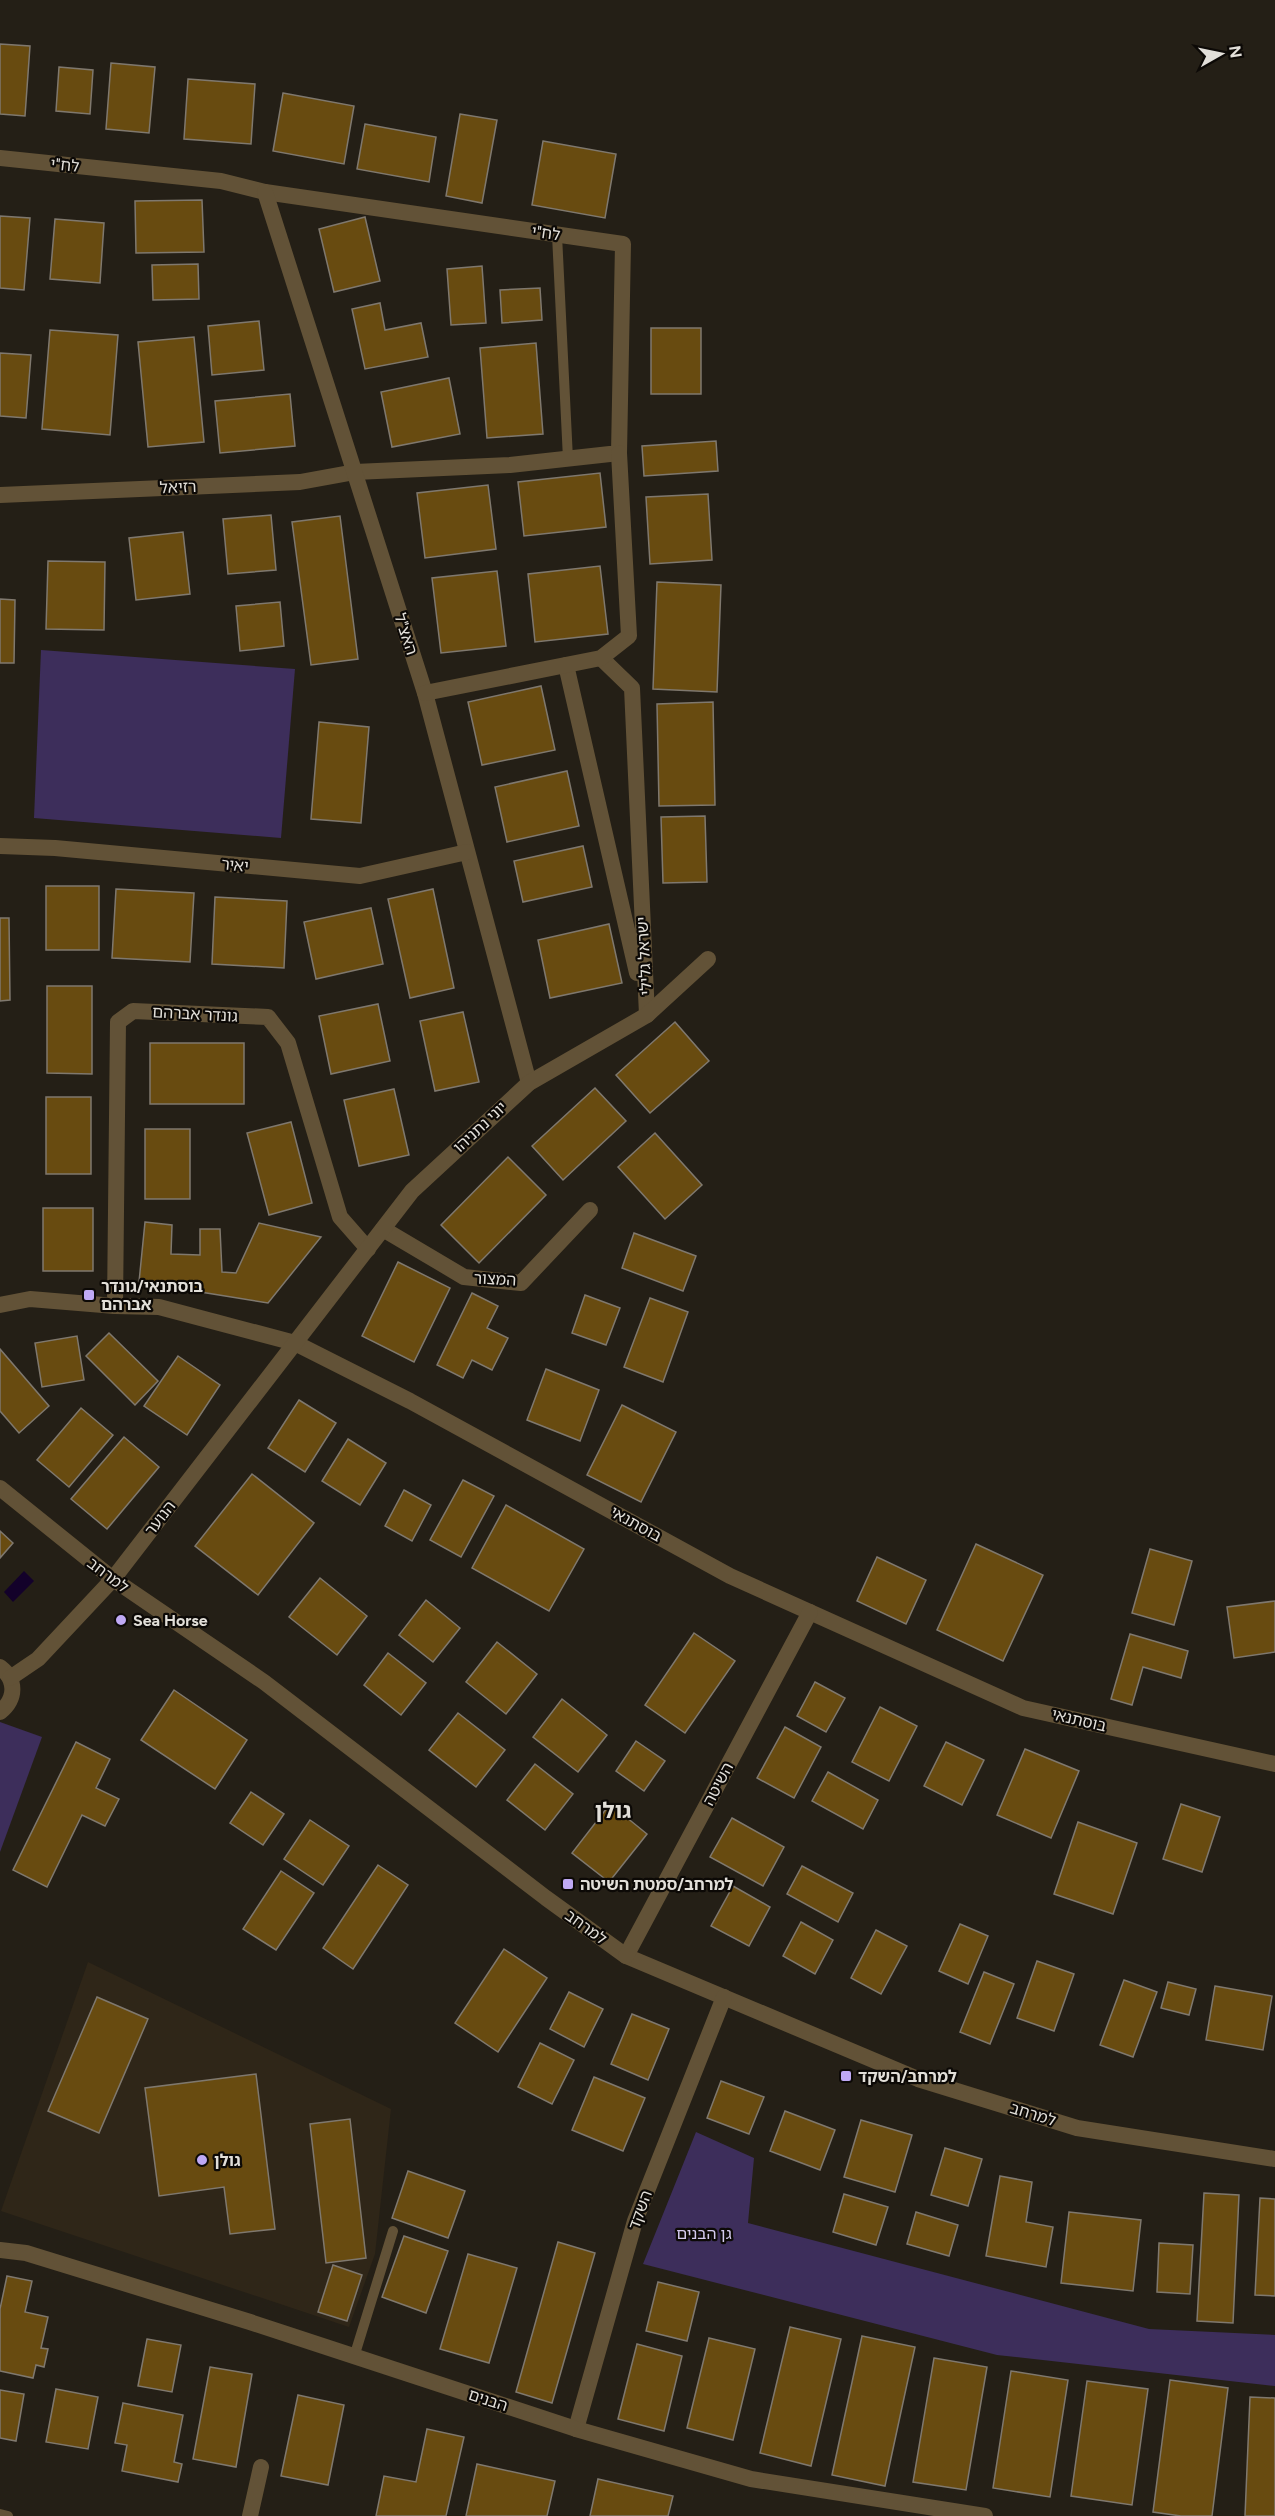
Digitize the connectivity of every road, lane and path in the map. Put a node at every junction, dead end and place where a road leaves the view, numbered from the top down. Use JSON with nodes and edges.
{"nodes":[{"id":1,"x":0,"y":158,"type":"edge"},
{"id":2,"x":265,"y":192,"type":"junction"},
{"id":3,"x":557,"y":235,"type":"junction"},
{"id":4,"x":619,"y":453,"type":"junction"},
{"id":5,"x":568,"y":459,"type":"junction"},
{"id":6,"x":355,"y":472,"type":"junction"},
{"id":7,"x":0,"y":495,"type":"edge"},
{"id":8,"x":601,"y":658,"type":"junction"},
{"id":9,"x":566,"y":665,"type":"junction"},
{"id":10,"x":425,"y":693,"type":"junction"},
{"id":11,"x":0,"y":846,"type":"edge"},
{"id":12,"x":467,"y":852,"type":"junction"},
{"id":13,"x":708,"y":959,"type":"dead end"},
{"id":14,"x":647,"y":1015,"type":"junction"},
{"id":15,"x":529,"y":1083,"type":"junction"},
{"id":16,"x":590,"y":1210,"type":"dead end"},
{"id":17,"x":383,"y":1229,"type":"junction"},
{"id":18,"x":368,"y":1249,"type":"junction"},
{"id":19,"x":0,"y":1305,"type":"edge"},
{"id":20,"x":115,"y":1306,"type":"junction"},
{"id":21,"x":295,"y":1343,"type":"junction"},
{"id":22,"x":0,"y":1488,"type":"edge"},
{"id":23,"x":113,"y":1579,"type":"junction"},
{"id":24,"x":810,"y":1612,"type":"junction"},
{"id":25,"x":5,"y":1673,"type":"edge"},
{"id":26,"x":0,"y":1712,"type":"edge"},
{"id":27,"x":1275,"y":1764,"type":"edge"},
{"id":28,"x":626,"y":1956,"type":"junction"},
{"id":29,"x":724,"y":1997,"type":"junction"},
{"id":30,"x":1275,"y":2159,"type":"edge"},
{"id":31,"x":393,"y":2231,"type":"dead end"},
{"id":32,"x":0,"y":2250,"type":"edge"},
{"id":33,"x":354,"y":2357,"type":"junction"},
{"id":34,"x":576,"y":2429,"type":"junction"},
{"id":35,"x":261,"y":2467,"type":"dead end"},
{"id":36,"x":0,"y":2514,"type":"edge"},
{"id":37,"x":8,"y":2516,"type":"edge"},
{"id":38,"x":250,"y":2516,"type":"edge"},
{"id":39,"x":985,"y":2516,"type":"edge"}],
"edges":[{"from":1,"to":2,"type":"street","name":"לח\"י"},
{"from":2,"to":3,"type":"street","name":"לח\"י"},
{"from":2,"to":6,"type":"street","name":"האצ\"ל"},
{"from":3,"to":4,"type":"street","name":"לח\"י"},
{"from":3,"to":5,"type":"lane"},
{"from":4,"to":5,"type":"street"},
{"from":4,"to":8,"type":"street"},
{"from":5,"to":6,"type":"street"},
{"from":6,"to":7,"type":"street","name":"רזיאל"},
{"from":6,"to":10,"type":"street","name":"האצ\"ל"},
{"from":8,"to":9,"type":"street"},
{"from":8,"to":14,"type":"street","name":"ישראל גלילי"},
{"from":9,"to":10,"type":"street"},
{"from":9,"to":14,"type":"street","name":"ישראל גלילי"},
{"from":10,"to":12,"type":"street","name":"האצ\"ל"},
{"from":11,"to":12,"type":"street","name":"יאיר"},
{"from":12,"to":15,"type":"street","name":"האצ\"ל"},
{"from":13,"to":14,"type":"street","name":"יוני נתניהו"},
{"from":14,"to":15,"type":"street","name":"יוני נתניהו"},
{"from":15,"to":17,"type":"street","name":"יוני נתניהו"},
{"from":16,"to":17,"type":"street","name":"המצור"},
{"from":17,"to":18,"type":"street","name":"יוני נתניהו"},
{"from":18,"to":20,"type":"street","name":"גונדר אברהם"},
{"from":18,"to":21,"type":"street","name":"יוני נתניהו"},
{"from":19,"to":20,"type":"street","name":"בוסתנאי"},
{"from":20,"to":21,"type":"street","name":"בוסתנאי"},
{"from":21,"to":23,"type":"street","name":"הנוער"},
{"from":21,"to":24,"type":"street","name":"בוסתנאי"},
{"from":22,"to":23,"type":"street","name":"למרחב"},
{"from":23,"to":25,"type":"street","name":"הנוער"},
{"from":23,"to":28,"type":"street","name":"למרחב"},
{"from":24,"to":27,"type":"street","name":"בוסתנאי"},
{"from":24,"to":28,"type":"street","name":"השיטה"},
{"from":25,"to":26,"type":"street","name":"הנוער"},
{"from":28,"to":29,"type":"street","name":"למרחב"},
{"from":29,"to":30,"type":"street","name":"למרחב"},
{"from":29,"to":34,"type":"street","name":"השקד"},
{"from":31,"to":33,"type":"lane"},
{"from":32,"to":33,"type":"street","name":"הבנים"},
{"from":33,"to":34,"type":"street","name":"הבנים"},
{"from":34,"to":39,"type":"street","name":"הבנים"},
{"from":35,"to":38,"type":"street"},
{"from":36,"to":37,"type":"lane"}]}
